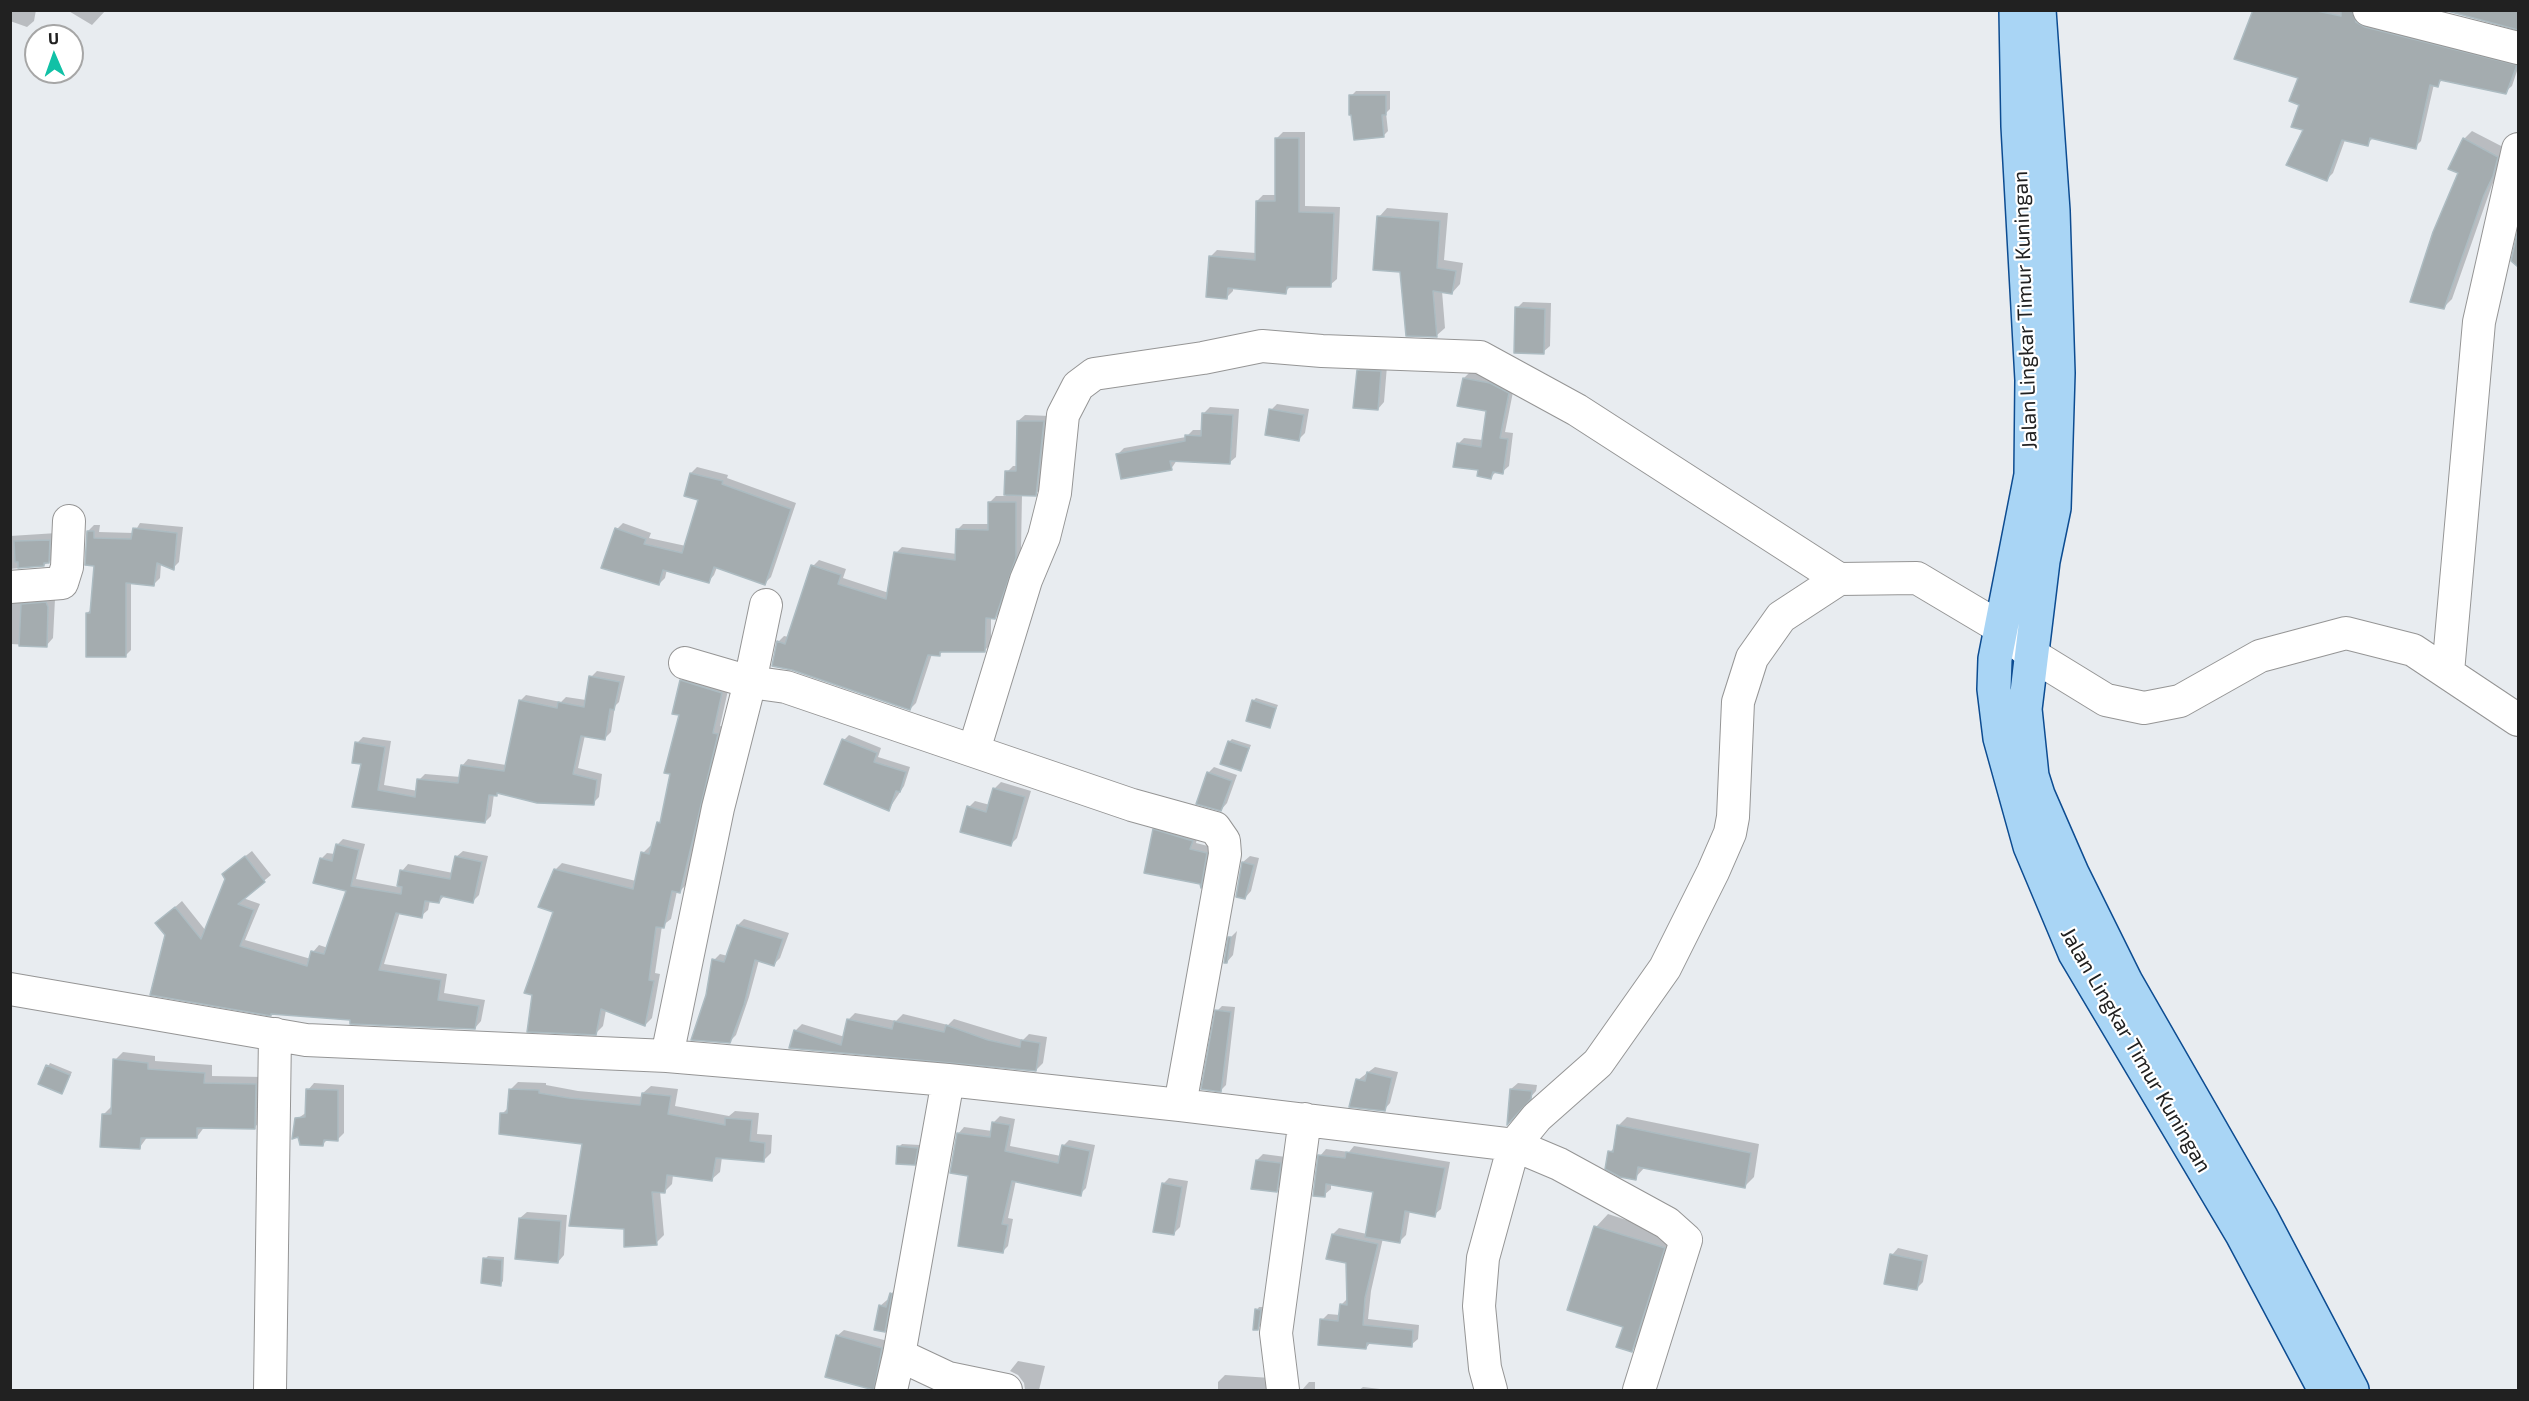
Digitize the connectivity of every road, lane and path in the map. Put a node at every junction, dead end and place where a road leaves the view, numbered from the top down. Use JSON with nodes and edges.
{"nodes":[{"id":1,"x":2016,"y":10,"type":"edge"},
{"id":2,"x":2040,"y":10,"type":"edge"},
{"id":3,"x":2368,"y":10,"type":"edge"},
{"id":4,"x":2518,"y":48,"type":"edge"},
{"id":5,"x":2518,"y":149,"type":"edge"},
{"id":6,"x":69,"y":521,"type":"dead end"},
{"id":7,"x":1839,"y":579,"type":"junction"},
{"id":8,"x":10,"y":587,"type":"edge"},
{"id":9,"x":766,"y":605,"type":"dead end"},
{"id":10,"x":2001,"y":628,"type":"junction"},
{"id":11,"x":2031,"y":654,"type":"junction"},
{"id":12,"x":685,"y":663,"type":"dead end"},
{"id":13,"x":2448,"y":672,"type":"junction"},
{"id":14,"x":750,"y":682,"type":"junction"},
{"id":15,"x":2518,"y":720,"type":"edge"},
{"id":16,"x":974,"y":750,"type":"junction"},
{"id":17,"x":10,"y":989,"type":"edge"},
{"id":18,"x":275,"y":1034,"type":"junction"},
{"id":19,"x":667,"y":1056,"type":"junction"},
{"id":20,"x":948,"y":1080,"type":"junction"},
{"id":21,"x":1180,"y":1105,"type":"junction"},
{"id":22,"x":1305,"y":1119,"type":"junction"},
{"id":23,"x":1514,"y":1145,"type":"junction"},
{"id":24,"x":899,"y":1355,"type":"junction"},
{"id":25,"x":270,"y":1390,"type":"edge"},
{"id":26,"x":891,"y":1390,"type":"edge"},
{"id":27,"x":1006,"y":1390,"type":"edge"},
{"id":28,"x":1283,"y":1390,"type":"edge"},
{"id":29,"x":1491,"y":1390,"type":"edge"},
{"id":30,"x":1639,"y":1390,"type":"edge"},
{"id":31,"x":2325,"y":1390,"type":"edge"},
{"id":32,"x":2352,"y":1390,"type":"edge"}],
"edges":[{"from":1,"to":10,"type":"main road","name":"Jalan Lingkar Timur Kuningan"},
{"from":2,"to":11,"type":"main road","name":"Jalan Lingkar Timur Kuningan"},
{"from":3,"to":4,"type":"street"},
{"from":5,"to":13,"type":"street"},
{"from":6,"to":8,"type":"street"},
{"from":7,"to":10,"type":"street"},
{"from":7,"to":16,"type":"street"},
{"from":7,"to":23,"type":"street"},
{"from":9,"to":14,"type":"street"},
{"from":10,"to":11,"type":"street"},
{"from":10,"to":31,"type":"main road","name":"Jalan Lingkar Timur Kuningan"},
{"from":11,"to":13,"type":"street"},
{"from":11,"to":32,"type":"main road","name":"Jalan Lingkar Timur Kuningan"},
{"from":12,"to":14,"type":"street"},
{"from":13,"to":15,"type":"street"},
{"from":14,"to":16,"type":"street"},
{"from":14,"to":19,"type":"street"},
{"from":16,"to":21,"type":"street"},
{"from":17,"to":18,"type":"street"},
{"from":18,"to":19,"type":"street"},
{"from":18,"to":25,"type":"street"},
{"from":19,"to":20,"type":"street"},
{"from":20,"to":21,"type":"street"},
{"from":20,"to":24,"type":"street"},
{"from":21,"to":22,"type":"street"},
{"from":22,"to":23,"type":"street"},
{"from":22,"to":28,"type":"street"},
{"from":23,"to":29,"type":"street"},
{"from":23,"to":30,"type":"street"},
{"from":24,"to":26,"type":"street"},
{"from":24,"to":27,"type":"street"}]}
